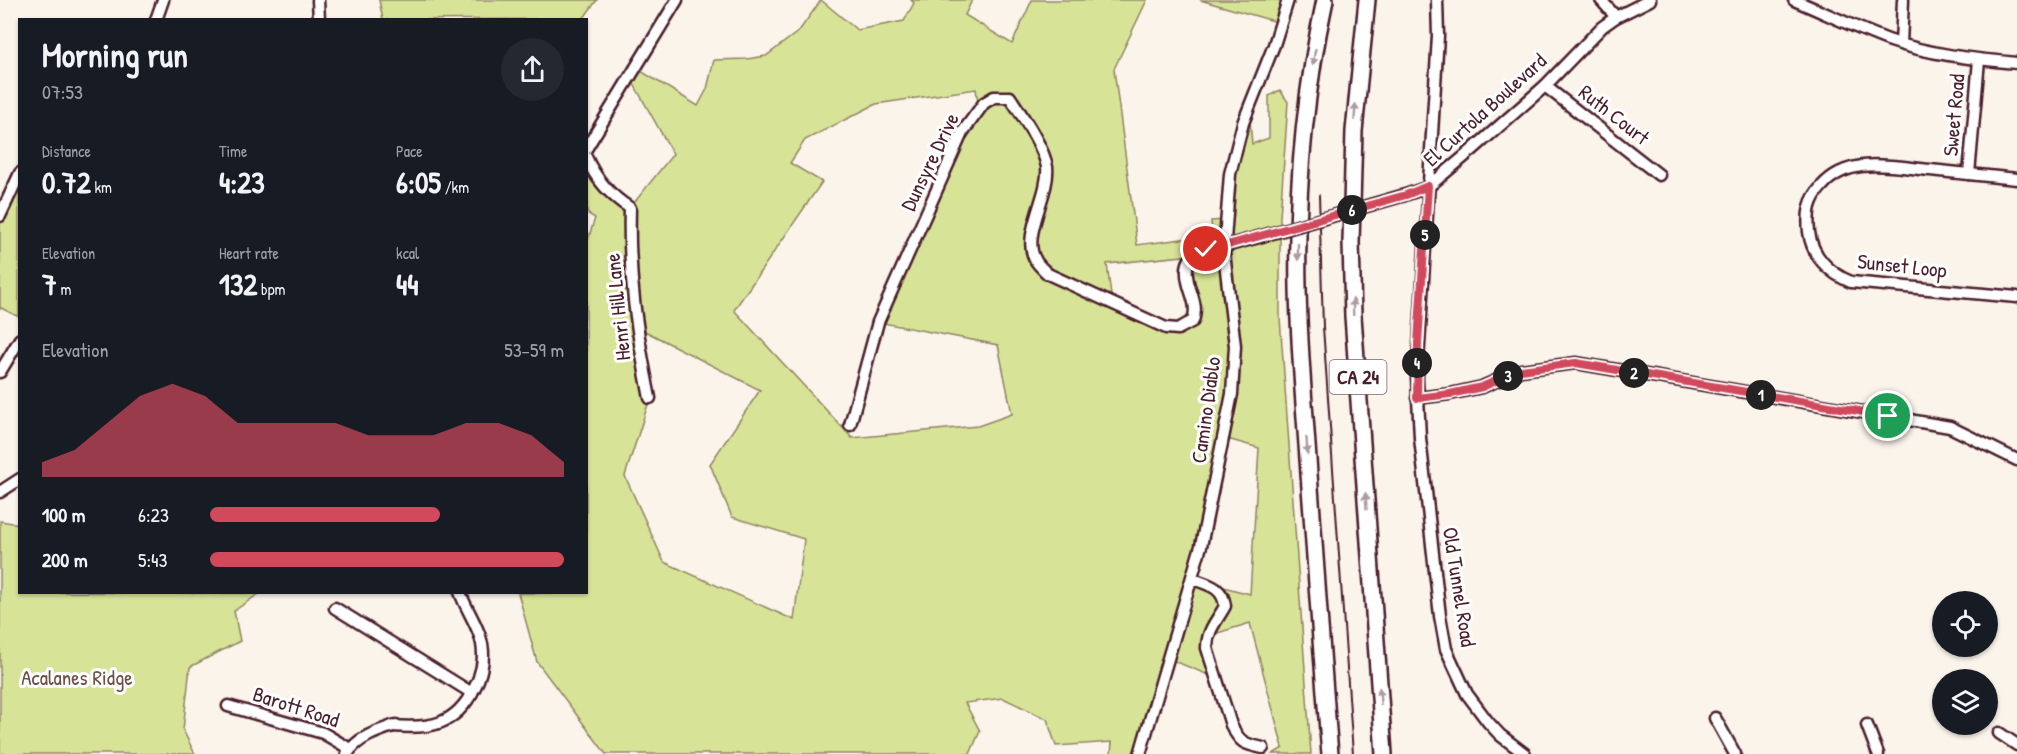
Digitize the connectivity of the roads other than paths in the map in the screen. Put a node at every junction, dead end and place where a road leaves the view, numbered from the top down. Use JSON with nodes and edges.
{"nodes":[{"id":1,"x":163,"y":0,"type":"edge"},
{"id":2,"x":318,"y":0,"type":"edge"},
{"id":3,"x":677,"y":0,"type":"edge"},
{"id":4,"x":1288,"y":0,"type":"edge"},
{"id":5,"x":1325,"y":0,"type":"edge"},
{"id":6,"x":1367,"y":0,"type":"edge"},
{"id":7,"x":1437,"y":0,"type":"edge"},
{"id":8,"x":1601,"y":0,"type":"edge"},
{"id":9,"x":1650,"y":0,"type":"edge"},
{"id":10,"x":1794,"y":0,"type":"edge"},
{"id":11,"x":1903,"y":0,"type":"edge"},
{"id":12,"x":1616,"y":17,"type":"junction"},
{"id":13,"x":157,"y":18,"type":"edge"},
{"id":14,"x":319,"y":18,"type":"edge"},
{"id":15,"x":1901,"y":44,"type":"junction"},
{"id":16,"x":1979,"y":60,"type":"junction"},
{"id":17,"x":2017,"y":63,"type":"edge"},
{"id":18,"x":1545,"y":86,"type":"junction"},
{"id":19,"x":588,"y":146,"type":"edge"},
{"id":20,"x":588,"y":162,"type":"edge"},
{"id":21,"x":1969,"y":174,"type":"junction"},
{"id":22,"x":1659,"y":175,"type":"dead end"},
{"id":23,"x":18,"y":177,"type":"edge"},
{"id":24,"x":2017,"y":178,"type":"edge"},
{"id":25,"x":1428,"y":186,"type":"junction"},
{"id":26,"x":0,"y":216,"type":"edge"},
{"id":27,"x":1224,"y":246,"type":"junction"},
{"id":28,"x":2017,"y":297,"type":"edge"},
{"id":29,"x":18,"y":342,"type":"edge"},
{"id":30,"x":0,"y":372,"type":"edge"},
{"id":31,"x":650,"y":398,"type":"dead end"},
{"id":32,"x":1417,"y":398,"type":"junction"},
{"id":33,"x":850,"y":424,"type":"dead end"},
{"id":34,"x":2017,"y":460,"type":"edge"},
{"id":35,"x":18,"y":480,"type":"edge"},
{"id":36,"x":0,"y":492,"type":"edge"},
{"id":37,"x":1193,"y":579,"type":"junction"},
{"id":38,"x":455,"y":594,"type":"edge"},
{"id":39,"x":461,"y":594,"type":"edge"},
{"id":40,"x":335,"y":608,"type":"dead end"},
{"id":41,"x":483,"y":658,"type":"junction"},
{"id":42,"x":471,"y":695,"type":"junction"},
{"id":43,"x":228,"y":706,"type":"dead end"},
{"id":44,"x":1715,"y":718,"type":"dead end"},
{"id":45,"x":1867,"y":725,"type":"dead end"},
{"id":46,"x":1999,"y":733,"type":"dead end"},
{"id":47,"x":2017,"y":746,"type":"edge"},
{"id":48,"x":1263,"y":748,"type":"dead end"},
{"id":49,"x":348,"y":751,"type":"edge"},
{"id":50,"x":1140,"y":754,"type":"edge"},
{"id":51,"x":1330,"y":754,"type":"edge"},
{"id":52,"x":1384,"y":754,"type":"edge"},
{"id":53,"x":1525,"y":754,"type":"edge"},
{"id":54,"x":1735,"y":754,"type":"edge"},
{"id":55,"x":1878,"y":754,"type":"edge"}],
"edges":[{"from":1,"to":13,"type":"street"},
{"from":2,"to":14,"type":"street"},
{"from":3,"to":19,"type":"street"},
{"from":4,"to":27,"type":"street","name":"Camino Diablo"},
{"from":5,"to":51,"type":"highway","number":"CA 24","one_way":true},
{"from":52,"to":6,"type":"highway","number":"CA 24","one_way":true},
{"from":7,"to":25,"type":"street","name":"Old Tunnel Road"},
{"from":8,"to":12,"type":"street"},
{"from":9,"to":12,"type":"street","name":"El Curtola Boulevard"},
{"from":10,"to":15,"type":"street"},
{"from":11,"to":15,"type":"street"},
{"from":12,"to":18,"type":"street","name":"El Curtola Boulevard"},
{"from":15,"to":16,"type":"street"},
{"from":16,"to":17,"type":"street"},
{"from":16,"to":21,"type":"street","name":"Sweet Road"},
{"from":18,"to":22,"type":"street","name":"Ruth Court"},
{"from":18,"to":25,"type":"street","name":"El Curtola Boulevard"},
{"from":20,"to":31,"type":"street","name":"Henri Hill Lane"},
{"from":21,"to":24,"type":"street","name":"Sunset Loop"},
{"from":21,"to":28,"type":"street","name":"Sunset Loop"},
{"from":23,"to":26,"type":"street"},
{"from":25,"to":27,"type":"street","name":"El Curtola Boulevard","bridge":true},
{"from":25,"to":32,"type":"street","name":"Old Tunnel Road"},
{"from":27,"to":33,"type":"street","name":"Dunsyre Drive"},
{"from":27,"to":37,"type":"street","name":"Camino Diablo"},
{"from":29,"to":30,"type":"street"},
{"from":32,"to":34,"type":"street"},
{"from":32,"to":53,"type":"street","name":"Old Tunnel Road"},
{"from":35,"to":36,"type":"street"},
{"from":37,"to":48,"type":"street"},
{"from":37,"to":50,"type":"street","name":"Camino Diablo"},
{"from":38,"to":41,"type":"street"},
{"from":39,"to":41,"type":"street"},
{"from":40,"to":42,"type":"street"},
{"from":41,"to":42,"type":"street"},
{"from":42,"to":49,"type":"street"},
{"from":43,"to":49,"type":"street","name":"Barott Road"},
{"from":44,"to":54,"type":"street"},
{"from":45,"to":55,"type":"street"},
{"from":46,"to":47,"type":"street"}]}
